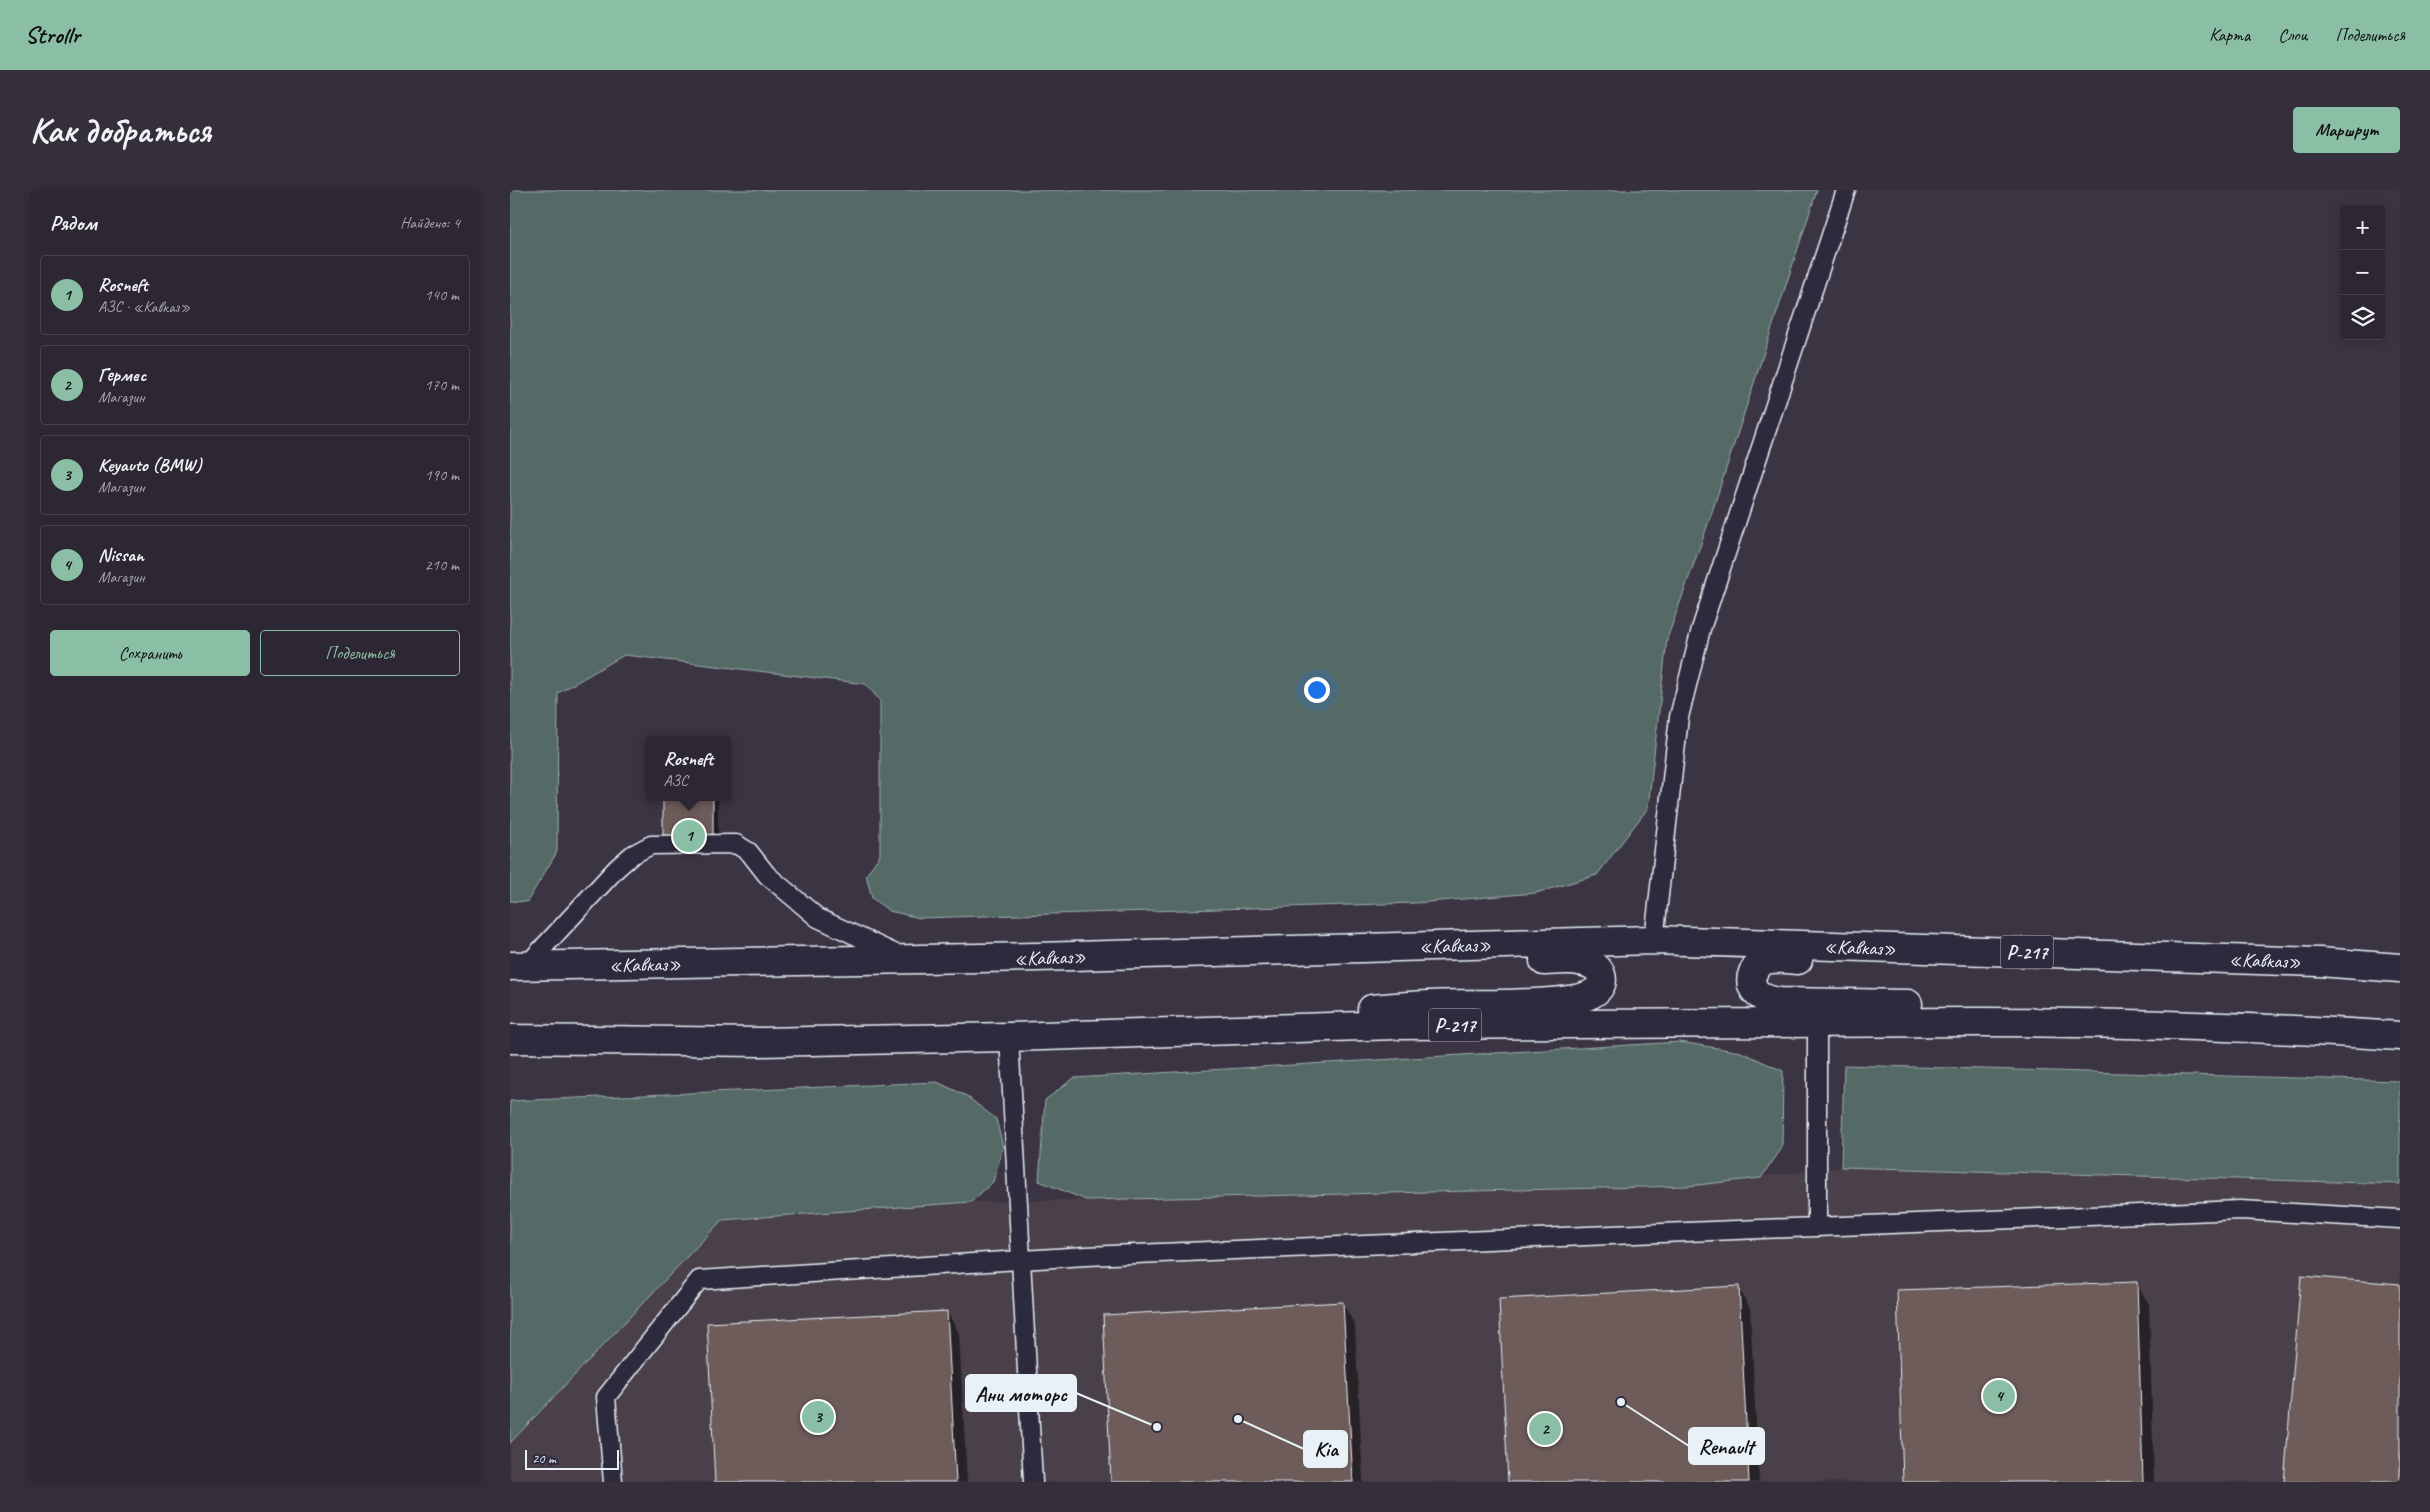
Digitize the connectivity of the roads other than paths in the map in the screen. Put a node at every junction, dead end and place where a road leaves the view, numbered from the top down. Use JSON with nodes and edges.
{"nodes":[{"id":1,"x":1846,"y":190,"type":"edge"},
{"id":2,"x":1654,"y":940,"type":"junction"},
{"id":3,"x":2021,"y":952,"type":"junction"},
{"id":4,"x":1037,"y":957,"type":"junction"},
{"id":5,"x":909,"y":960,"type":"junction"},
{"id":6,"x":518,"y":966,"type":"edge"},
{"id":7,"x":2400,"y":968,"type":"edge"},
{"id":8,"x":2069,"y":1022,"type":"junction"},
{"id":9,"x":1817,"y":1024,"type":"junction"},
{"id":10,"x":1275,"y":1028,"type":"junction"},
{"id":11,"x":2400,"y":1036,"type":"edge"},
{"id":12,"x":1009,"y":1037,"type":"junction"},
{"id":13,"x":510,"y":1039,"type":"edge"},
{"id":14,"x":2400,"y":1219,"type":"edge"},
{"id":15,"x":1817,"y":1225,"type":"junction"},
{"id":16,"x":1023,"y":1259,"type":"junction"},
{"id":17,"x":613,"y":1482,"type":"edge"},
{"id":18,"x":1033,"y":1482,"type":"edge"}],
"edges":[{"from":1,"to":2,"type":"lane"},
{"from":2,"to":3,"type":"highway","name":"«Кавказ»","number":"Р-217"},
{"from":2,"to":4,"type":"highway","name":"«Кавказ»","number":"Р-217"},
{"from":3,"to":7,"type":"highway","name":"«Кавказ»","number":"Р-217"},
{"from":3,"to":8,"type":"highway"},
{"from":4,"to":5,"type":"highway","name":"«Кавказ»","number":"Р-217"},
{"from":4,"to":10,"type":"highway"},
{"from":5,"to":6,"type":"highway","name":"«Кавказ»","number":"Р-217"},
{"from":5,"to":6,"type":"lane"},
{"from":8,"to":9,"type":"highway","number":"Р-217"},
{"from":8,"to":11,"type":"highway","number":"Р-217"},
{"from":9,"to":10,"type":"highway","number":"Р-217"},
{"from":9,"to":15,"type":"lane"},
{"from":10,"to":12,"type":"highway","number":"Р-217"},
{"from":12,"to":13,"type":"highway","number":"Р-217"},
{"from":12,"to":16,"type":"lane"},
{"from":14,"to":15,"type":"lane"},
{"from":15,"to":16,"type":"lane"},
{"from":16,"to":17,"type":"lane"},
{"from":16,"to":18,"type":"lane"}]}
